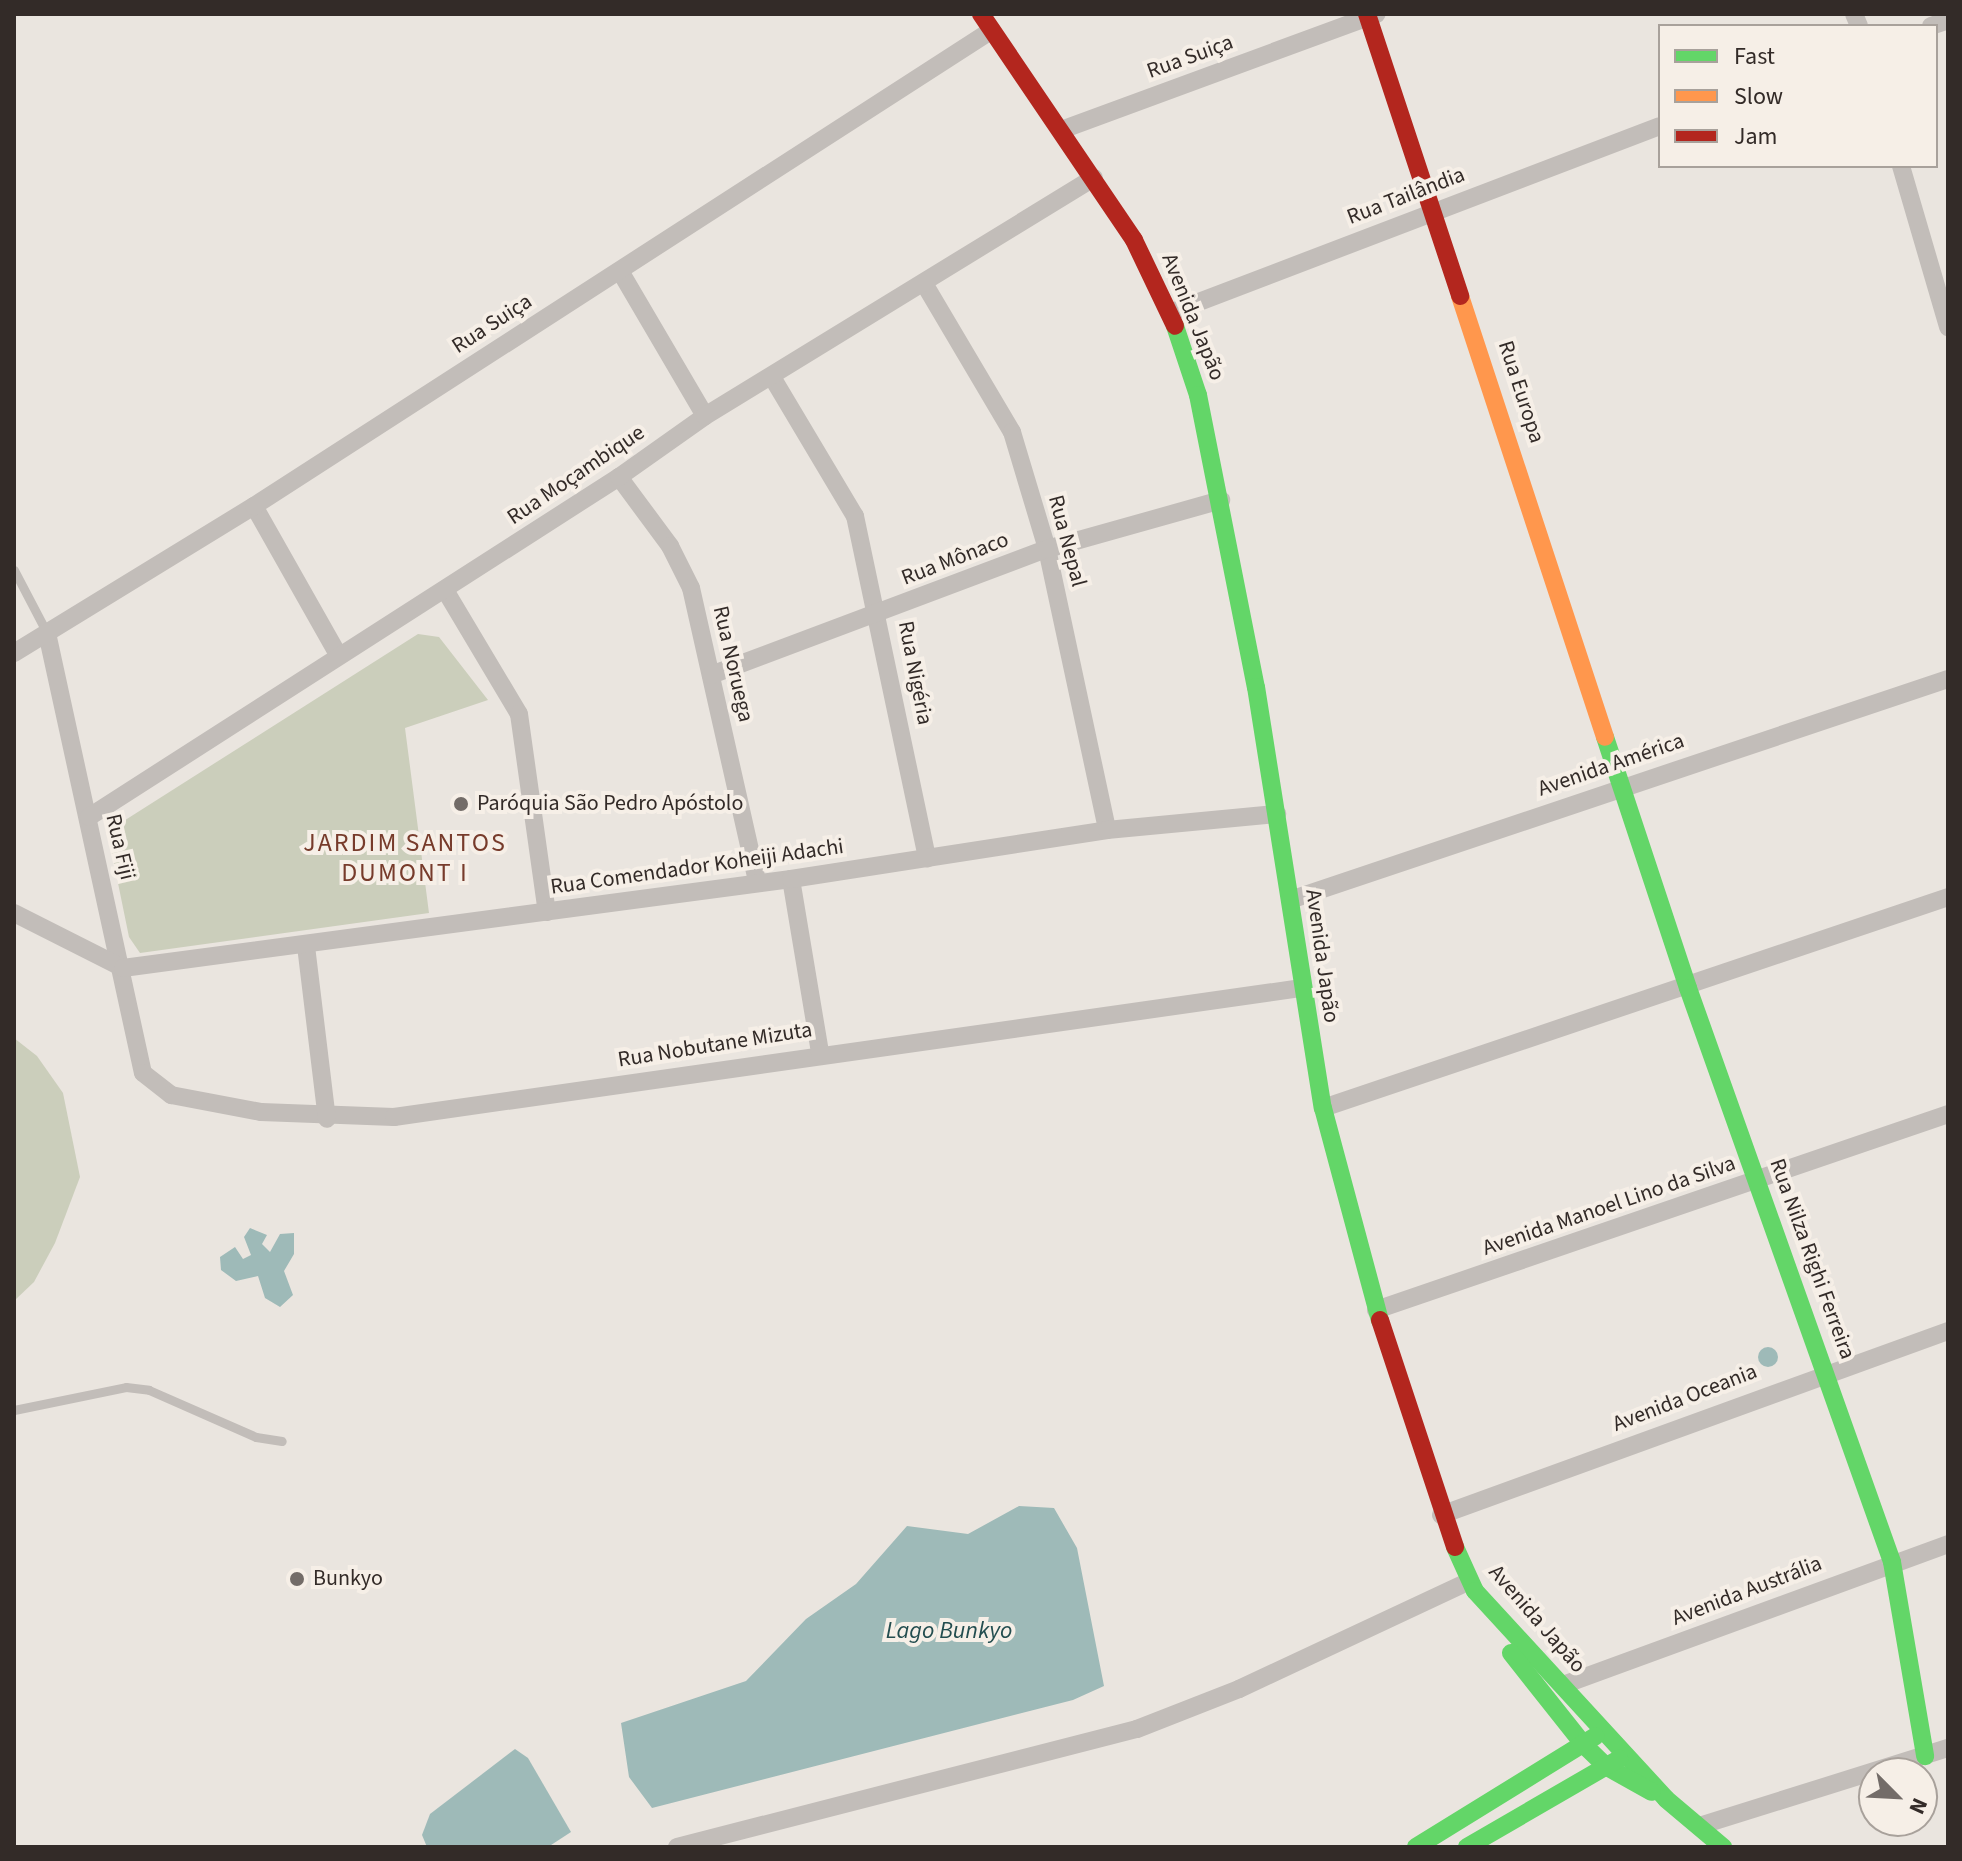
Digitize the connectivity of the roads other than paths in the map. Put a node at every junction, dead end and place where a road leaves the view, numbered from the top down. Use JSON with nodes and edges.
{"nodes":[{"id":1,"x":981,"y":14,"type":"edge"},
{"id":2,"x":1371,"y":15,"type":"edge"},
{"id":3,"x":992,"y":30,"type":"junction"},
{"id":4,"x":1658,"y":127,"type":"edge"},
{"id":5,"x":1064,"y":129,"type":"junction"},
{"id":6,"x":1902,"y":168,"type":"edge"},
{"id":7,"x":1094,"y":178,"type":"junction"},
{"id":8,"x":1432,"y":212,"type":"junction"},
{"id":9,"x":620,"y":271,"type":"junction"},
{"id":10,"x":925,"y":285,"type":"junction"},
{"id":11,"x":1943,"y":291,"type":"edge"},
{"id":12,"x":1170,"y":313,"type":"junction"},
{"id":13,"x":1948,"y":327,"type":"edge"},
{"id":14,"x":772,"y":377,"type":"junction"},
{"id":15,"x":705,"y":416,"type":"junction"},
{"id":16,"x":619,"y":477,"type":"junction"},
{"id":17,"x":1221,"y":500,"type":"junction"},
{"id":18,"x":254,"y":506,"type":"junction"},
{"id":19,"x":1047,"y":549,"type":"junction"},
{"id":20,"x":14,"y":570,"type":"edge"},
{"id":21,"x":445,"y":590,"type":"junction"},
{"id":22,"x":879,"y":615,"type":"junction"},
{"id":23,"x":47,"y":633,"type":"junction"},
{"id":24,"x":14,"y":653,"type":"edge"},
{"id":25,"x":339,"y":656,"type":"junction"},
{"id":26,"x":711,"y":675,"type":"junction"},
{"id":27,"x":1948,"y":679,"type":"edge"},
{"id":28,"x":1625,"y":786,"type":"junction"},
{"id":29,"x":1277,"y":814,"type":"junction"},
{"id":30,"x":89,"y":817,"type":"junction"},
{"id":31,"x":1107,"y":830,"type":"junction"},
{"id":32,"x":927,"y":859,"type":"junction"},
{"id":33,"x":791,"y":879,"type":"junction"},
{"id":34,"x":757,"y":881,"type":"junction"},
{"id":35,"x":1948,"y":897,"type":"edge"},
{"id":36,"x":1290,"y":900,"type":"junction"},
{"id":37,"x":547,"y":912,"type":"junction"},
{"id":38,"x":14,"y":913,"type":"edge"},
{"id":39,"x":306,"y":946,"type":"junction"},
{"id":40,"x":123,"y":968,"type":"junction"},
{"id":41,"x":1302,"y":988,"type":"junction"},
{"id":42,"x":1688,"y":988,"type":"junction"},
{"id":43,"x":820,"y":1053,"type":"junction"},
{"id":44,"x":143,"y":1073,"type":"joint"},
{"id":45,"x":1323,"y":1108,"type":"junction"},
{"id":46,"x":1948,"y":1114,"type":"edge"},
{"id":47,"x":327,"y":1119,"type":"junction"},
{"id":48,"x":1758,"y":1180,"type":"junction"},
{"id":49,"x":1376,"y":1310,"type":"junction"},
{"id":50,"x":1948,"y":1331,"type":"edge"},
{"id":51,"x":1827,"y":1370,"type":"junction"},
{"id":52,"x":14,"y":1410,"type":"edge"},
{"id":53,"x":282,"y":1441,"type":"dead end"},
{"id":54,"x":1441,"y":1515,"type":"junction"},
{"id":55,"x":1948,"y":1544,"type":"edge"},
{"id":56,"x":1892,"y":1562,"type":"junction"},
{"id":57,"x":1473,"y":1586,"type":"junction"},
{"id":58,"x":1563,"y":1685,"type":"junction"},
{"id":59,"x":1567,"y":1724,"type":"junction"},
{"id":60,"x":1605,"y":1729,"type":"junction"},
{"id":61,"x":1584,"y":1745,"type":"junction"},
{"id":62,"x":1948,"y":1748,"type":"edge"},
{"id":63,"x":1627,"y":1754,"type":"junction"},
{"id":64,"x":1925,"y":1756,"type":"junction"},
{"id":65,"x":1556,"y":1765,"type":"junction"},
{"id":66,"x":1607,"y":1767,"type":"junction"},
{"id":67,"x":1632,"y":1782,"type":"junction"},
{"id":68,"x":1577,"y":1783,"type":"junction"},
{"id":69,"x":1666,"y":1799,"type":"junction"},
{"id":70,"x":1699,"y":1826,"type":"junction"},
{"id":71,"x":677,"y":1847,"type":"edge"},
{"id":72,"x":1416,"y":1847,"type":"edge"},
{"id":73,"x":1467,"y":1847,"type":"edge"},
{"id":74,"x":1723,"y":1847,"type":"edge"}],
"edges":[{"from":1,"to":3,"type":"main road","name":"Avenida Japão"},
{"from":2,"to":5,"type":"street","name":"Rua Suiça"},
{"from":2,"to":8,"type":"main road","name":"Rua Europa"},
{"from":3,"to":5,"type":"main road","name":"Avenida Japão"},
{"from":3,"to":9,"type":"street","name":"Rua Suiça"},
{"from":4,"to":8,"type":"street","name":"Rua Tailândia"},
{"from":5,"to":7,"type":"main road","name":"Avenida Japão"},
{"from":6,"to":11,"type":"street"},
{"from":7,"to":10,"type":"street","name":"Rua Moçambique"},
{"from":7,"to":12,"type":"main road","name":"Avenida Japão"},
{"from":8,"to":12,"type":"street","name":"Rua Tailândia"},
{"from":8,"to":28,"type":"main road","name":"Rua Europa"},
{"from":9,"to":15,"type":"street"},
{"from":9,"to":18,"type":"street","name":"Rua Suiça"},
{"from":10,"to":14,"type":"street","name":"Rua Moçambique"},
{"from":10,"to":19,"type":"street","name":"Rua Nepal"},
{"from":11,"to":13,"type":"street"},
{"from":12,"to":17,"type":"main road","name":"Avenida Japão"},
{"from":14,"to":15,"type":"street","name":"Rua Moçambique"},
{"from":14,"to":22,"type":"street","name":"Rua Nigéria"},
{"from":15,"to":16,"type":"street","name":"Rua Moçambique"},
{"from":16,"to":21,"type":"street","name":"Rua Moçambique"},
{"from":16,"to":26,"type":"street","name":"Rua Noruega"},
{"from":17,"to":19,"type":"street","name":"Rua Mônaco"},
{"from":17,"to":29,"type":"main road","name":"Avenida Japão"},
{"from":18,"to":23,"type":"street","name":"Rua Suiça"},
{"from":18,"to":25,"type":"street"},
{"from":19,"to":22,"type":"street","name":"Rua Mônaco"},
{"from":19,"to":31,"type":"street","name":"Rua Nepal"},
{"from":20,"to":23,"type":"lane"},
{"from":21,"to":25,"type":"street","name":"Rua Moçambique"},
{"from":21,"to":37,"type":"street"},
{"from":22,"to":26,"type":"street","name":"Rua Mônaco"},
{"from":22,"to":32,"type":"street","name":"Rua Nigéria"},
{"from":23,"to":24,"type":"street","name":"Rua Suiça"},
{"from":23,"to":30,"type":"street","name":"Rua Fiji"},
{"from":25,"to":30,"type":"street","name":"Rua Moçambique"},
{"from":26,"to":34,"type":"street","name":"Rua Noruega"},
{"from":27,"to":28,"type":"street","name":"Avenida América"},
{"from":28,"to":36,"type":"street","name":"Avenida América"},
{"from":28,"to":42,"type":"main road","name":"Rua Nilza Righi Ferreira"},
{"from":29,"to":31,"type":"street","name":"Rua Comendador Koheiji Adachi"},
{"from":29,"to":36,"type":"main road","name":"Avenida Japão"},
{"from":30,"to":40,"type":"street","name":"Rua Fiji"},
{"from":31,"to":32,"type":"street","name":"Rua Comendador Koheiji Adachi"},
{"from":32,"to":33,"type":"street","name":"Rua Comendador Koheiji Adachi"},
{"from":33,"to":34,"type":"street","name":"Rua Comendador Koheiji Adachi"},
{"from":33,"to":43,"type":"street"},
{"from":34,"to":37,"type":"street","name":"Rua Comendador Koheiji Adachi"},
{"from":35,"to":42,"type":"street"},
{"from":36,"to":41,"type":"main road","name":"Avenida Japão"},
{"from":37,"to":39,"type":"street","name":"Rua Comendador Koheiji Adachi"},
{"from":38,"to":40,"type":"street"},
{"from":39,"to":40,"type":"street","name":"Rua Comendador Koheiji Adachi"},
{"from":39,"to":47,"type":"street"},
{"from":40,"to":44,"type":"street","name":"Rua Fiji"},
{"from":41,"to":43,"type":"street","name":"Rua Nobutane Mizuta"},
{"from":41,"to":45,"type":"main road","name":"Avenida Japão"},
{"from":42,"to":45,"type":"street"},
{"from":42,"to":48,"type":"main road","name":"Rua Nilza Righi Ferreira"},
{"from":43,"to":47,"type":"street","name":"Rua Nobutane Mizuta"},
{"from":44,"to":47,"type":"street","name":"Rua Nobutane Mizuta"},
{"from":45,"to":49,"type":"main road","name":"Avenida Japão"},
{"from":46,"to":48,"type":"street","name":"Avenida Manoel Lino da Silva"},
{"from":48,"to":49,"type":"street","name":"Avenida Manoel Lino da Silva"},
{"from":48,"to":51,"type":"main road","name":"Rua Nilza Righi Ferreira"},
{"from":49,"to":54,"type":"main road","name":"Avenida Japão"},
{"from":50,"to":51,"type":"street","name":"Avenida Oceania"},
{"from":51,"to":54,"type":"street","name":"Avenida Oceania"},
{"from":51,"to":56,"type":"main road","name":"Rua Nilza Righi Ferreira"},
{"from":52,"to":53,"type":"lane"},
{"from":54,"to":57,"type":"main road","name":"Avenida Japão"},
{"from":55,"to":56,"type":"street","name":"Avenida Austrália"},
{"from":56,"to":58,"type":"street","name":"Avenida Austrália"},
{"from":56,"to":64,"type":"main road","name":"Rua Nilza Righi Ferreira"},
{"from":57,"to":58,"type":"main road","name":"Avenida Japão"},
{"from":57,"to":59,"type":"main road"},
{"from":57,"to":71,"type":"street"},
{"from":58,"to":60,"type":"main road","name":"Avenida Japão"},
{"from":59,"to":61,"type":"main road"},
{"from":59,"to":65,"type":"main road"},
{"from":60,"to":61,"type":"main road"},
{"from":60,"to":63,"type":"main road","name":"Avenida Japão"},
{"from":61,"to":65,"type":"main road"},
{"from":61,"to":66,"type":"main road"},
{"from":62,"to":64,"type":"street"},
{"from":63,"to":66,"type":"main road"},
{"from":63,"to":69,"type":"main road","name":"Avenida Japão"},
{"from":64,"to":70,"type":"street"},
{"from":65,"to":72,"type":"main road"},
{"from":66,"to":67,"type":"main road"},
{"from":66,"to":68,"type":"main road"},
{"from":67,"to":68,"type":"main road"},
{"from":67,"to":69,"type":"main road"},
{"from":68,"to":73,"type":"main road"},
{"from":69,"to":70,"type":"main road","name":"Avenida Japão"},
{"from":70,"to":74,"type":"main road","name":"Avenida Japão"}]}
